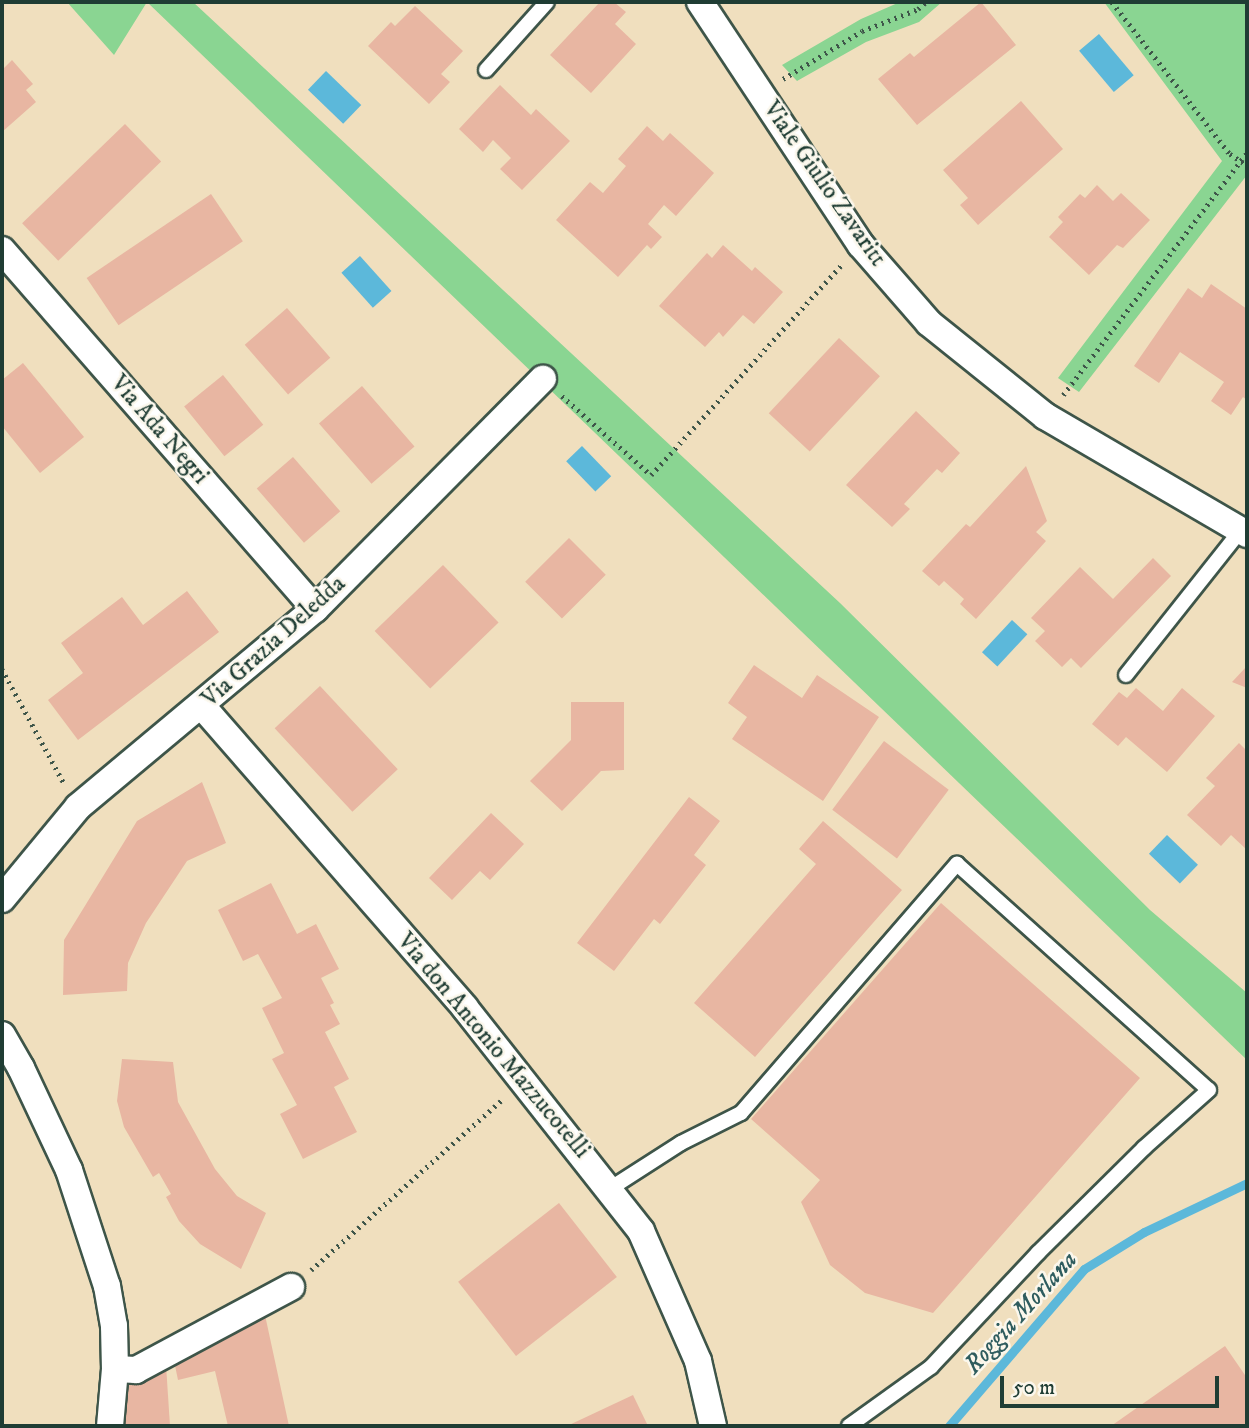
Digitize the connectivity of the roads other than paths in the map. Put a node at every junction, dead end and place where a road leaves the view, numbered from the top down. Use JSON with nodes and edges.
{"nodes":[{"id":1,"x":547,"y":2,"type":"edge"},
{"id":2,"x":700,"y":2,"type":"edge"},
{"id":3,"x":486,"y":70,"type":"dead end"},
{"id":4,"x":2,"y":250,"type":"edge"},
{"id":5,"x":544,"y":379,"type":"road end"},
{"id":6,"x":1244,"y":532,"type":"edge"},
{"id":7,"x":315,"y":609,"type":"junction"},
{"id":8,"x":1126,"y":675,"type":"dead end"},
{"id":9,"x":202,"y":706,"type":"junction"},
{"id":10,"x":2,"y":899,"type":"edge"},
{"id":11,"x":2,"y":1035,"type":"edge"},
{"id":12,"x":611,"y":1188,"type":"junction"},
{"id":13,"x":291,"y":1287,"type":"road end"},
{"id":14,"x":115,"y":1369,"type":"junction"},
{"id":15,"x":110,"y":1426,"type":"edge"},
{"id":16,"x":713,"y":1426,"type":"edge"},
{"id":17,"x":849,"y":1426,"type":"edge"}],
"edges":[{"from":1,"to":3,"type":"lane"},
{"from":2,"to":6,"type":"street","name":"Viale Giulio Zavaritt"},
{"from":4,"to":7,"type":"street","name":"Via Ada Negri"},
{"from":5,"to":7,"type":"street","name":"Via Grazia Deledda"},
{"from":6,"to":8,"type":"lane"},
{"from":7,"to":9,"type":"street","name":"Via Grazia Deledda"},
{"from":9,"to":10,"type":"street","name":"Via Grazia Deledda"},
{"from":9,"to":12,"type":"street","name":"Via don Antonio Mazzucotelli"},
{"from":11,"to":14,"type":"street"},
{"from":12,"to":16,"type":"street","name":"Via don Antonio Mazzucotelli"},
{"from":12,"to":17,"type":"lane"},
{"from":13,"to":14,"type":"street"},
{"from":14,"to":15,"type":"street"}]}
